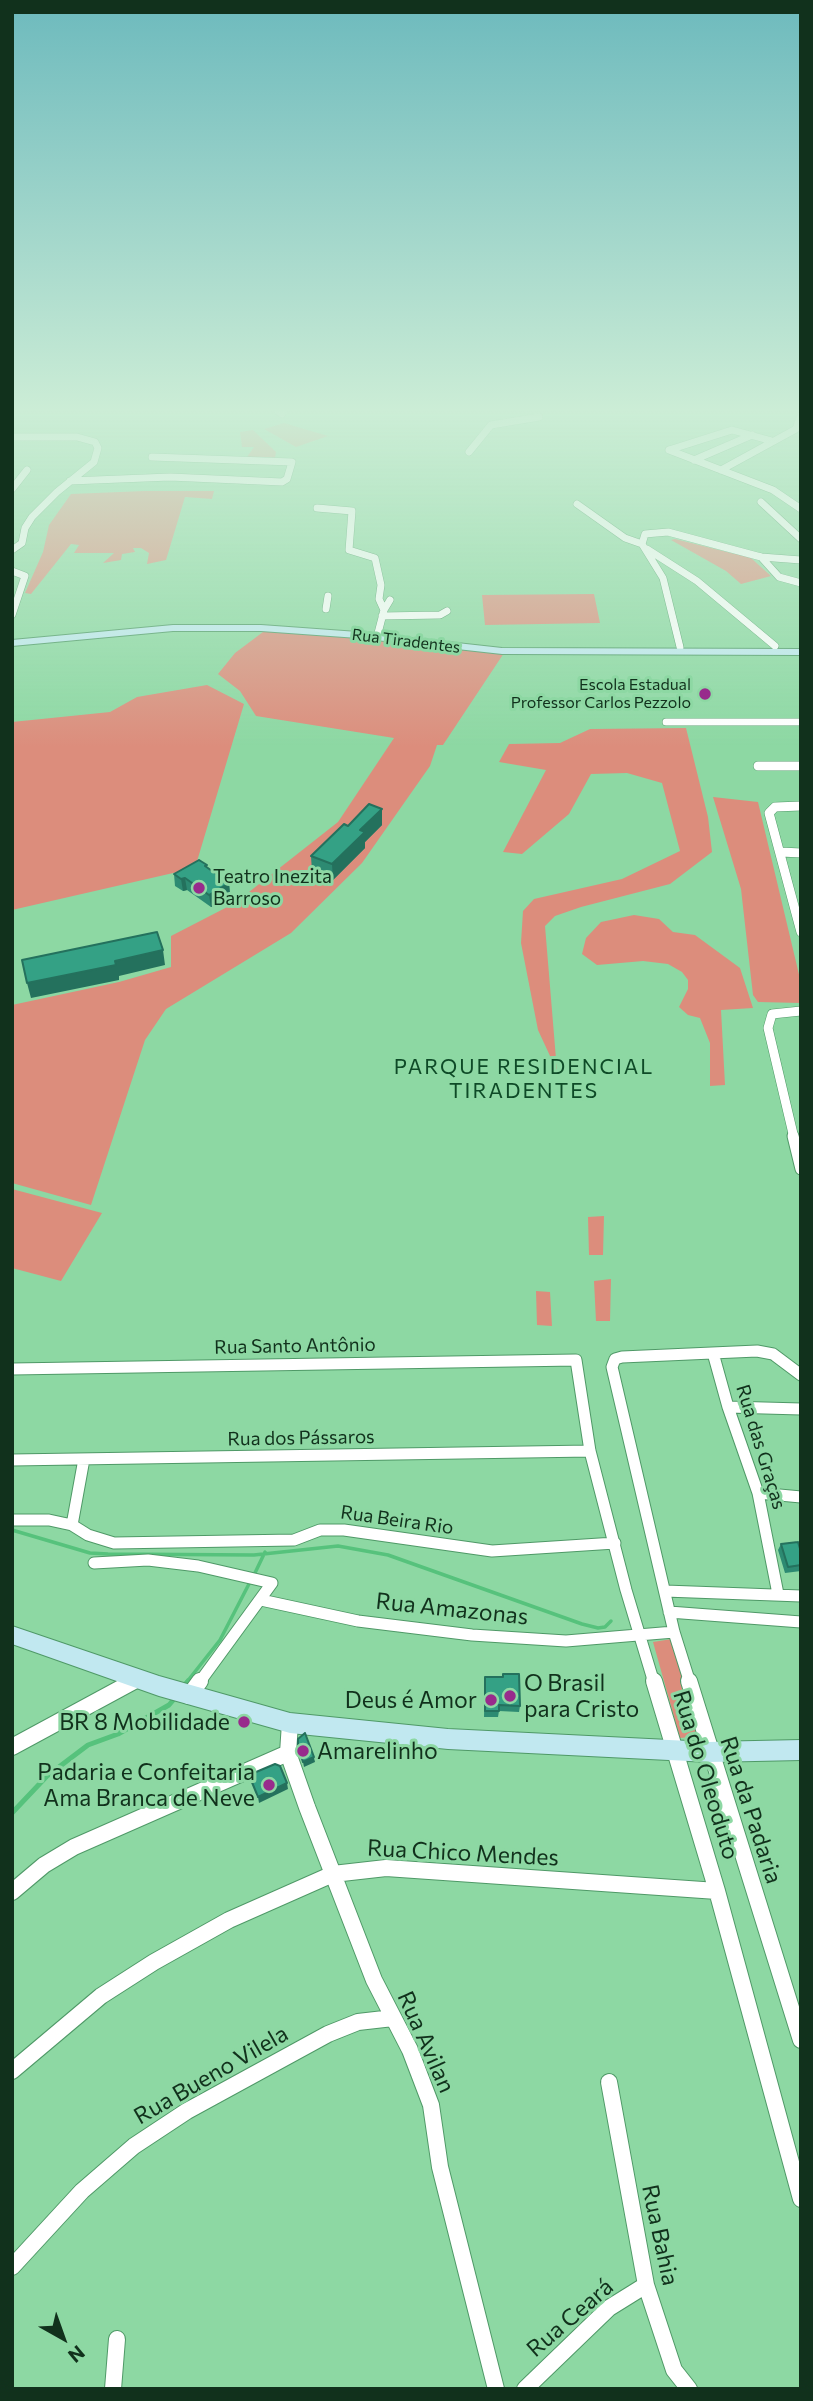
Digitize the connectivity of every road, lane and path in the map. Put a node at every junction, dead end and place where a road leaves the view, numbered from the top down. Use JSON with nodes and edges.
{"nodes":[{"id":1,"x":12,"y":523,"type":"edge"},
{"id":2,"x":30,"y":523,"type":"edge"},
{"id":3,"x":351,"y":523,"type":"edge"},
{"id":4,"x":604,"y":523,"type":"edge"},
{"id":5,"x":784,"y":523,"type":"edge"},
{"id":6,"x":24,"y":531,"type":"junction"},
{"id":7,"x":12,"y":538,"type":"edge"},
{"id":8,"x":801,"y":539,"type":"edge"},
{"id":9,"x":646,"y":548,"type":"junction"},
{"id":10,"x":12,"y":550,"type":"edge"},
{"id":11,"x":761,"y":557,"type":"junction"},
{"id":12,"x":801,"y":560,"type":"edge"},
{"id":13,"x":12,"y":572,"type":"edge"},
{"id":14,"x":663,"y":578,"type":"junction"},
{"id":15,"x":691,"y":578,"type":"junction"},
{"id":16,"x":801,"y":583,"type":"edge"},
{"id":17,"x":328,"y":596,"type":"dead end"},
{"id":18,"x":15,"y":600,"type":"edge"},
{"id":19,"x":390,"y":600,"type":"dead end"},
{"id":20,"x":326,"y":609,"type":"dead end"},
{"id":21,"x":447,"y":611,"type":"dead end"},
{"id":22,"x":383,"y":613,"type":"junction"},
{"id":23,"x":12,"y":615,"type":"edge"},
{"id":24,"x":378,"y":635,"type":"junction"},
{"id":25,"x":12,"y":640,"type":"edge"},
{"id":26,"x":801,"y":645,"type":"edge"},
{"id":27,"x":775,"y":646,"type":"junction"},
{"id":28,"x":680,"y":647,"type":"junction"},
{"id":29,"x":582,"y":650,"type":"junction"},
{"id":30,"x":801,"y":652,"type":"edge"},
{"id":31,"x":666,"y":722,"type":"dead end"},
{"id":32,"x":801,"y":722,"type":"edge"},
{"id":33,"x":758,"y":766,"type":"dead end"},
{"id":34,"x":801,"y":766,"type":"edge"},
{"id":35,"x":801,"y":806,"type":"edge"},
{"id":36,"x":780,"y":852,"type":"junction"},
{"id":37,"x":801,"y":853,"type":"edge"},
{"id":38,"x":797,"y":900,"type":"edge"},
{"id":39,"x":801,"y":932,"type":"edge"},
{"id":40,"x":801,"y":1011,"type":"edge"},
{"id":41,"x":801,"y":1169,"type":"edge"},
{"id":42,"x":713,"y":1353,"type":"junction"},
{"id":43,"x":577,"y":1362,"type":"joint"},
{"id":44,"x":12,"y":1369,"type":"edge"},
{"id":45,"x":801,"y":1376,"type":"edge"},
{"id":46,"x":728,"y":1406,"type":"junction"},
{"id":47,"x":801,"y":1409,"type":"edge"},
{"id":48,"x":590,"y":1451,"type":"junction"},
{"id":49,"x":84,"y":1459,"type":"junction"},
{"id":50,"x":12,"y":1460,"type":"edge"},
{"id":51,"x":758,"y":1493,"type":"junction"},
{"id":52,"x":801,"y":1497,"type":"edge"},
{"id":53,"x":12,"y":1520,"type":"edge"},
{"id":54,"x":72,"y":1525,"type":"junction"},
{"id":55,"x":615,"y":1543,"type":"junction"},
{"id":56,"x":94,"y":1563,"type":"dead end"},
{"id":57,"x":665,"y":1591,"type":"junction"},
{"id":58,"x":778,"y":1594,"type":"junction"},
{"id":59,"x":801,"y":1596,"type":"edge"},
{"id":60,"x":261,"y":1600,"type":"junction"},
{"id":61,"x":669,"y":1612,"type":"junction"},
{"id":62,"x":801,"y":1622,"type":"edge"},
{"id":63,"x":674,"y":1632,"type":"junction"},
{"id":64,"x":12,"y":1635,"type":"edge"},
{"id":65,"x":640,"y":1637,"type":"junction"},
{"id":66,"x":138,"y":1679,"type":"junction"},
{"id":67,"x":185,"y":1694,"type":"junction"},
{"id":68,"x":290,"y":1723,"type":"junction"},
{"id":69,"x":12,"y":1747,"type":"edge"},
{"id":70,"x":675,"y":1749,"type":"junction"},
{"id":71,"x":801,"y":1750,"type":"edge"},
{"id":72,"x":709,"y":1752,"type":"junction"},
{"id":73,"x":288,"y":1753,"type":"junction"},
{"id":74,"x":332,"y":1874,"type":"junction"},
{"id":75,"x":717,"y":1891,"type":"junction"},
{"id":76,"x":12,"y":1892,"type":"edge"},
{"id":77,"x":393,"y":2018,"type":"junction"},
{"id":78,"x":801,"y":2040,"type":"edge"},
{"id":79,"x":12,"y":2071,"type":"edge"},
{"id":80,"x":609,"y":2082,"type":"dead end"},
{"id":81,"x":801,"y":2199,"type":"edge"},
{"id":82,"x":12,"y":2267,"type":"edge"},
{"id":83,"x":646,"y":2285,"type":"junction"},
{"id":84,"x":117,"y":2339,"type":"dead end"},
{"id":85,"x":113,"y":2389,"type":"edge"},
{"id":86,"x":496,"y":2389,"type":"edge"},
{"id":87,"x":525,"y":2389,"type":"edge"},
{"id":88,"x":689,"y":2389,"type":"edge"}],
"edges":[{"from":1,"to":6,"type":"street"},
{"from":2,"to":6,"type":"street"},
{"from":3,"to":22,"type":"street"},
{"from":4,"to":9,"type":"street"},
{"from":5,"to":8,"type":"street"},
{"from":6,"to":7,"type":"street"},
{"from":6,"to":10,"type":"street"},
{"from":9,"to":11,"type":"street"},
{"from":9,"to":14,"type":"street"},
{"from":9,"to":15,"type":"street"},
{"from":11,"to":12,"type":"street"},
{"from":11,"to":16,"type":"street"},
{"from":13,"to":18,"type":"street"},
{"from":14,"to":15,"type":"street"},
{"from":14,"to":28,"type":"street"},
{"from":15,"to":27,"type":"street"},
{"from":17,"to":20,"type":"street"},
{"from":18,"to":23,"type":"street"},
{"from":19,"to":22,"type":"street"},
{"from":21,"to":22,"type":"street"},
{"from":22,"to":24,"type":"street"},
{"from":24,"to":25,"type":"street","name":"Rua Tiradentes"},
{"from":24,"to":29,"type":"street","name":"Rua Tiradentes"},
{"from":26,"to":27,"type":"street","name":"Rua Tiradentes"},
{"from":27,"to":28,"type":"street","name":"Rua Tiradentes"},
{"from":28,"to":29,"type":"street","name":"Rua Tiradentes"},
{"from":29,"to":30,"type":"street","name":"Rua Tiradentes"},
{"from":31,"to":32,"type":"street"},
{"from":33,"to":34,"type":"street"},
{"from":35,"to":36,"type":"street"},
{"from":36,"to":37,"type":"street"},
{"from":36,"to":38,"type":"street"},
{"from":38,"to":39,"type":"street"},
{"from":40,"to":41,"type":"street"},
{"from":42,"to":45,"type":"street"},
{"from":42,"to":46,"type":"street","name":"Rua das Graças"},
{"from":42,"to":57,"type":"street"},
{"from":43,"to":44,"type":"street","name":"Rua Santo Antônio"},
{"from":43,"to":48,"type":"street","name":"Rua do Oleoduto"},
{"from":46,"to":47,"type":"street"},
{"from":46,"to":51,"type":"street","name":"Rua das Graças"},
{"from":48,"to":49,"type":"street","name":"Rua dos Pássaros"},
{"from":48,"to":55,"type":"street","name":"Rua do Oleoduto"},
{"from":49,"to":50,"type":"street","name":"Rua dos Pássaros"},
{"from":49,"to":54,"type":"street"},
{"from":51,"to":52,"type":"street"},
{"from":51,"to":58,"type":"street","name":"Rua das Graças"},
{"from":53,"to":54,"type":"street","name":"Rua Beira Rio"},
{"from":54,"to":55,"type":"street","name":"Rua Beira Rio"},
{"from":55,"to":65,"type":"street","name":"Rua do Oleoduto"},
{"from":56,"to":60,"type":"street"},
{"from":57,"to":58,"type":"street"},
{"from":57,"to":61,"type":"street"},
{"from":58,"to":59,"type":"street"},
{"from":60,"to":65,"type":"street","name":"Rua Amazonas"},
{"from":60,"to":67,"type":"street"},
{"from":61,"to":62,"type":"street"},
{"from":61,"to":63,"type":"street"},
{"from":63,"to":65,"type":"street","name":"Rua Amazonas"},
{"from":63,"to":72,"type":"street","name":"Rua da Padaria"},
{"from":64,"to":66,"type":"street"},
{"from":65,"to":70,"type":"street","name":"Rua do Oleoduto"},
{"from":66,"to":67,"type":"street"},
{"from":66,"to":69,"type":"street"},
{"from":67,"to":68,"type":"street"},
{"from":68,"to":70,"type":"street"},
{"from":68,"to":73,"type":"street","name":"Rua Avilan"},
{"from":70,"to":72,"type":"street"},
{"from":70,"to":75,"type":"street","name":"Rua do Oleoduto"},
{"from":71,"to":72,"type":"street"},
{"from":72,"to":78,"type":"street","name":"Rua da Padaria"},
{"from":73,"to":74,"type":"street","name":"Rua Avilan"},
{"from":73,"to":76,"type":"street"},
{"from":74,"to":75,"type":"street","name":"Rua Chico Mendes"},
{"from":74,"to":77,"type":"street","name":"Rua Avilan"},
{"from":74,"to":79,"type":"street","name":"Rua Chico Mendes"},
{"from":75,"to":81,"type":"street","name":"Rua do Oleoduto"},
{"from":77,"to":82,"type":"street","name":"Rua Bueno Vilela"},
{"from":77,"to":86,"type":"street","name":"Rua Avilan"},
{"from":80,"to":83,"type":"street","name":"Rua Bahia"},
{"from":83,"to":87,"type":"street","name":"Rua Ceará"},
{"from":83,"to":88,"type":"street","name":"Rua Bahia"},
{"from":84,"to":85,"type":"street"}]}
